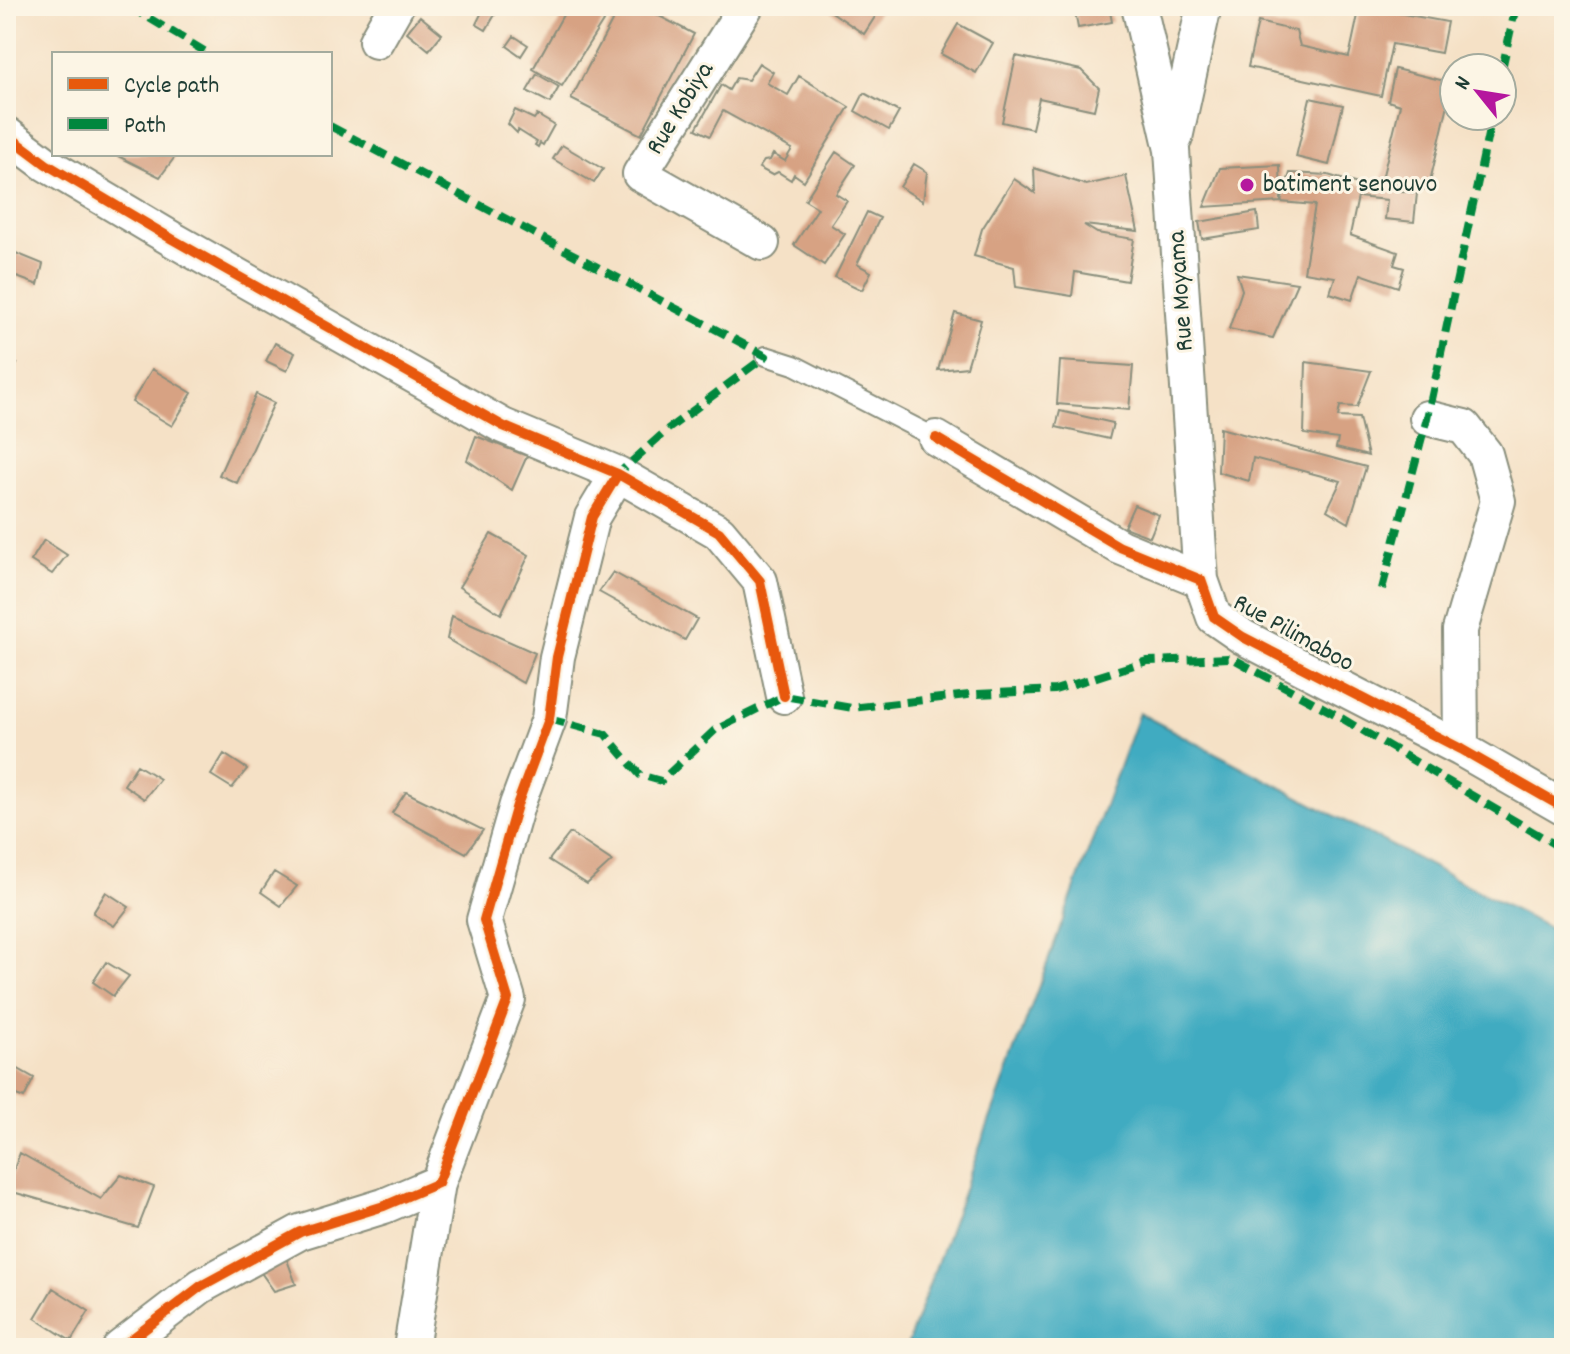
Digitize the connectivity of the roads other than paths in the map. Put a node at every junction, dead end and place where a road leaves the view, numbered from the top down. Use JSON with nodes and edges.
{"nodes":[{"id":1,"x":396,"y":6,"type":"edge"},
{"id":2,"x":746,"y":6,"type":"edge"},
{"id":3,"x":1139,"y":6,"type":"edge"},
{"id":4,"x":1204,"y":6,"type":"edge"},
{"id":5,"x":376,"y":41,"type":"dead end"},
{"id":6,"x":6,"y":134,"type":"edge"},
{"id":7,"x":1172,"y":150,"type":"junction"},
{"id":8,"x":762,"y":243,"type":"dead end"},
{"id":9,"x":766,"y":356,"type":"dead end"},
{"id":10,"x":1427,"y":418,"type":"dead end"},
{"id":11,"x":936,"y":438,"type":"joint"},
{"id":12,"x":618,"y":474,"type":"junction"},
{"id":13,"x":1201,"y":580,"type":"junction"},
{"id":14,"x":784,"y":696,"type":"dead end"},
{"id":15,"x":1461,"y":749,"type":"junction"},
{"id":16,"x":1564,"y":808,"type":"edge"},
{"id":17,"x":438,"y":1183,"type":"junction"},
{"id":18,"x":120,"y":1348,"type":"edge"},
{"id":19,"x":411,"y":1348,"type":"edge"}],
"edges":[{"from":1,"to":5,"type":"street"},
{"from":2,"to":8,"type":"street","name":"Rue Kobiya"},
{"from":3,"to":7,"type":"street","name":"Rue Moyama"},
{"from":4,"to":7,"type":"street"},
{"from":6,"to":12,"type":"street"},
{"from":7,"to":13,"type":"street","name":"Rue Moyama"},
{"from":9,"to":11,"type":"lane"},
{"from":10,"to":15,"type":"street"},
{"from":11,"to":13,"type":"street"},
{"from":12,"to":14,"type":"street"},
{"from":12,"to":17,"type":"street"},
{"from":13,"to":15,"type":"street","name":"Rue Pilimaboo"},
{"from":15,"to":16,"type":"street","name":"Rue Pilimaboo"},
{"from":17,"to":18,"type":"street"},
{"from":17,"to":19,"type":"street"}]}
